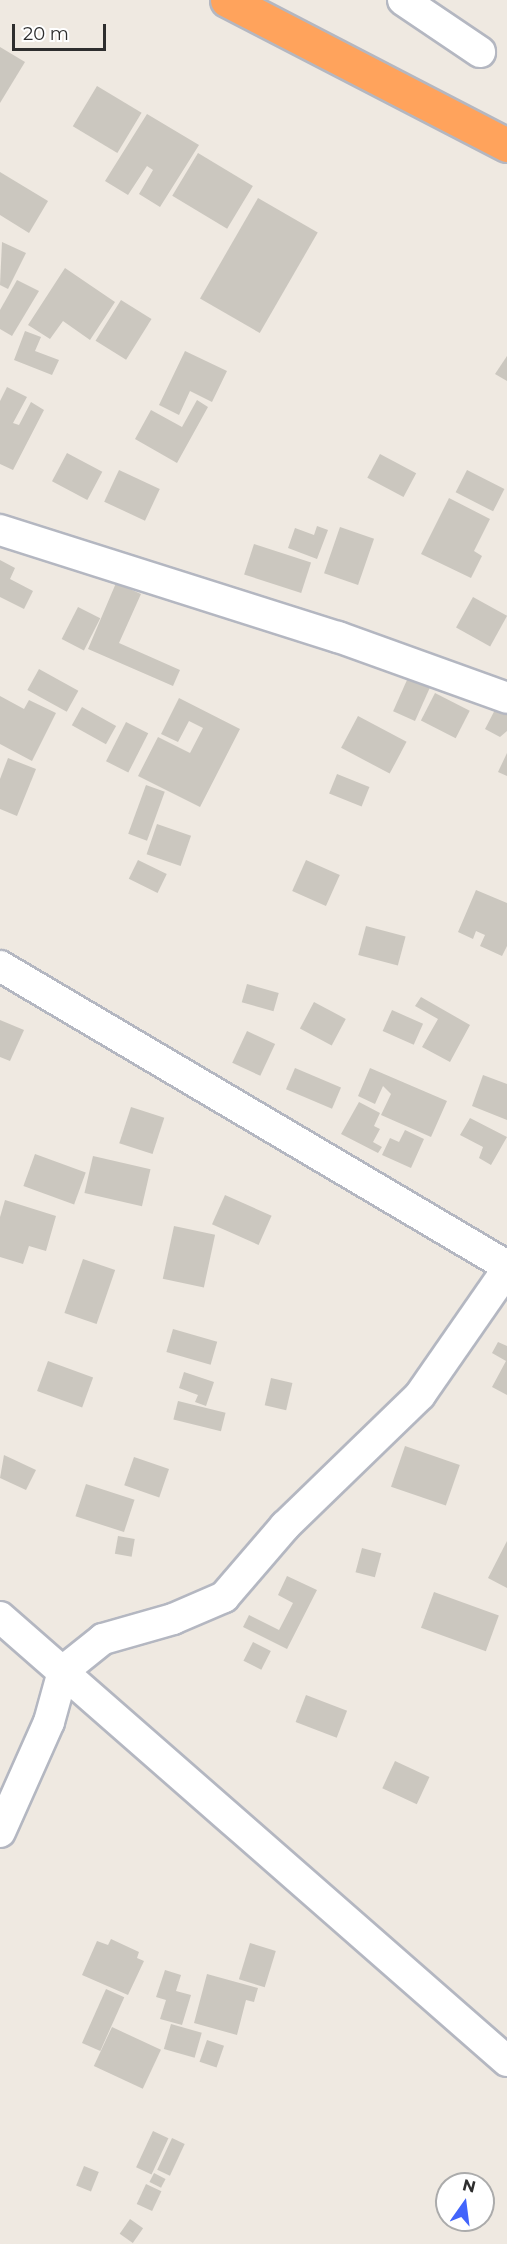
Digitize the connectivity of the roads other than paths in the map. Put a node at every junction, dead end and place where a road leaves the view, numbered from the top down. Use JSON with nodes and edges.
{"nodes":[{"id":1,"x":227,"y":0,"type":"edge"},
{"id":2,"x":403,"y":0,"type":"edge"},
{"id":3,"x":480,"y":52,"type":"dead end"},
{"id":4,"x":507,"y":145,"type":"edge"},
{"id":5,"x":0,"y":530,"type":"edge"},
{"id":6,"x":507,"y":698,"type":"edge"},
{"id":7,"x":0,"y":966,"type":"edge"},
{"id":8,"x":507,"y":1268,"type":"edge"},
{"id":9,"x":0,"y":1617,"type":"edge"},
{"id":10,"x":63,"y":1671,"type":"junction"},
{"id":11,"x":0,"y":1832,"type":"edge"},
{"id":12,"x":507,"y":2061,"type":"edge"}],
"edges":[{"from":1,"to":4,"type":"highway"},
{"from":2,"to":3,"type":"street"},
{"from":5,"to":6,"type":"street"},
{"from":7,"to":8,"type":"street"},
{"from":8,"to":10,"type":"street"},
{"from":9,"to":10,"type":"street"},
{"from":10,"to":11,"type":"street"},
{"from":10,"to":12,"type":"street"}]}
